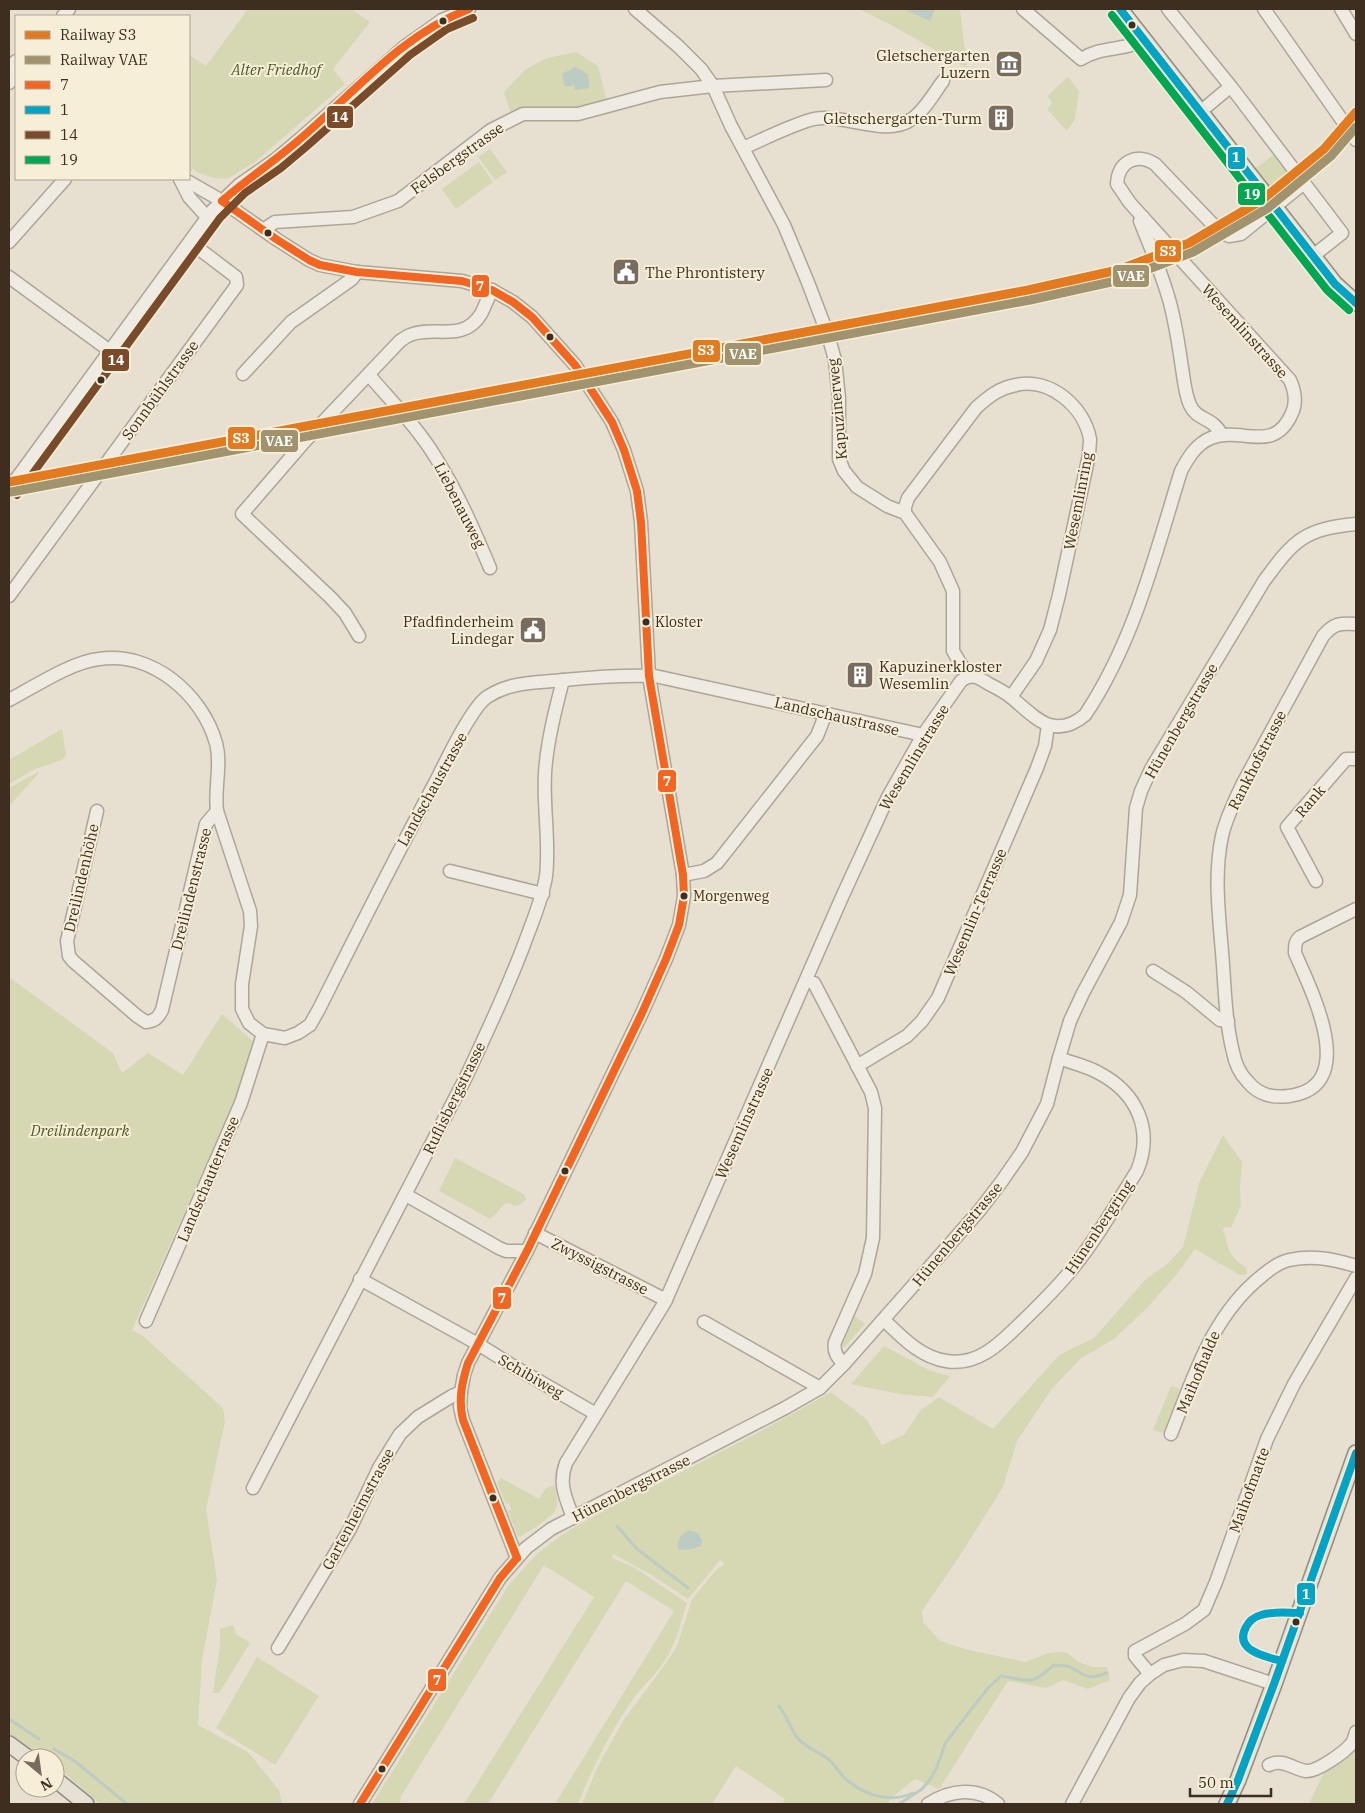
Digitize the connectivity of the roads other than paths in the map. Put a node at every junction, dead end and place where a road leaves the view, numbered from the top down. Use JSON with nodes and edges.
{"nodes":[{"id":1,"x":469,"y":9,"type":"edge"},
{"id":2,"x":635,"y":9,"type":"edge"},
{"id":3,"x":1023,"y":9,"type":"edge"},
{"id":4,"x":1120,"y":9,"type":"edge"},
{"id":5,"x":1168,"y":9,"type":"edge"},
{"id":6,"x":1264,"y":9,"type":"edge"},
{"id":7,"x":1341,"y":9,"type":"edge"},
{"id":8,"x":1356,"y":34,"type":"edge"},
{"id":9,"x":1144,"y":39,"type":"junction"},
{"id":10,"x":826,"y":80,"type":"dead end"},
{"id":11,"x":943,"y":81,"type":"dead end"},
{"id":12,"x":713,"y":86,"type":"junction"},
{"id":13,"x":1230,"y":87,"type":"junction"},
{"id":14,"x":1200,"y":112,"type":"junction"},
{"id":15,"x":1356,"y":140,"type":"edge"},
{"id":16,"x":743,"y":148,"type":"junction"},
{"id":17,"x":64,"y":180,"type":"edge"},
{"id":18,"x":180,"y":180,"type":"edge"},
{"id":19,"x":183,"y":180,"type":"edge"},
{"id":20,"x":1304,"y":183,"type":"junction"},
{"id":21,"x":222,"y":201,"type":"junction"},
{"id":22,"x":1275,"y":206,"type":"junction"},
{"id":23,"x":207,"y":217,"type":"junction"},
{"id":24,"x":1143,"y":217,"type":"junction"},
{"id":25,"x":263,"y":230,"type":"junction"},
{"id":26,"x":9,"y":242,"type":"edge"},
{"id":27,"x":190,"y":242,"type":"junction"},
{"id":28,"x":1313,"y":256,"type":"junction"},
{"id":29,"x":357,"y":272,"type":"junction"},
{"id":30,"x":9,"y":277,"type":"edge"},
{"id":31,"x":492,"y":290,"type":"junction"},
{"id":32,"x":1353,"y":297,"type":"edge"},
{"id":33,"x":110,"y":351,"type":"junction"},
{"id":34,"x":243,"y":374,"type":"dead end"},
{"id":35,"x":369,"y":375,"type":"junction"},
{"id":36,"x":1222,"y":435,"type":"junction"},
{"id":37,"x":9,"y":489,"type":"edge"},
{"id":38,"x":905,"y":513,"type":"junction"},
{"id":39,"x":1356,"y":524,"type":"edge"},
{"id":40,"x":490,"y":568,"type":"dead end"},
{"id":41,"x":9,"y":596,"type":"edge"},
{"id":42,"x":1356,"y":624,"type":"edge"},
{"id":43,"x":359,"y":636,"type":"dead end"},
{"id":44,"x":649,"y":676,"type":"junction"},
{"id":45,"x":968,"y":676,"type":"junction"},
{"id":46,"x":563,"y":680,"type":"junction"},
{"id":47,"x":1011,"y":697,"type":"junction"},
{"id":48,"x":9,"y":700,"type":"edge"},
{"id":49,"x":826,"y":713,"type":"junction"},
{"id":50,"x":1048,"y":725,"type":"junction"},
{"id":51,"x":923,"y":735,"type":"junction"},
{"id":52,"x":1356,"y":759,"type":"edge"},
{"id":53,"x":97,"y":811,"type":"dead end"},
{"id":54,"x":217,"y":811,"type":"junction"},
{"id":55,"x":450,"y":871,"type":"dead end"},
{"id":56,"x":683,"y":875,"type":"junction"},
{"id":57,"x":1316,"y":880,"type":"dead end"},
{"id":58,"x":543,"y":894,"type":"junction"},
{"id":59,"x":1356,"y":909,"type":"edge"},
{"id":60,"x":1153,"y":971,"type":"dead end"},
{"id":61,"x":806,"y":981,"type":"junction"},
{"id":62,"x":153,"y":1021,"type":"joint"},
{"id":63,"x":1228,"y":1021,"type":"junction"},
{"id":64,"x":264,"y":1034,"type":"junction"},
{"id":65,"x":1058,"y":1058,"type":"junction"},
{"id":66,"x":857,"y":1066,"type":"junction"},
{"id":67,"x":406,"y":1195,"type":"junction"},
{"id":68,"x":535,"y":1232,"type":"junction"},
{"id":69,"x":527,"y":1251,"type":"junction"},
{"id":70,"x":1356,"y":1266,"type":"edge"},
{"id":71,"x":1356,"y":1278,"type":"edge"},
{"id":72,"x":360,"y":1280,"type":"junction"},
{"id":73,"x":666,"y":1300,"type":"junction"},
{"id":74,"x":884,"y":1320,"type":"junction"},
{"id":75,"x":146,"y":1321,"type":"dead end"},
{"id":76,"x":704,"y":1322,"type":"dead end"},
{"id":77,"x":478,"y":1344,"type":"junction"},
{"id":78,"x":844,"y":1364,"type":"junction"},
{"id":79,"x":820,"y":1388,"type":"junction"},
{"id":80,"x":461,"y":1392,"type":"junction"},
{"id":81,"x":596,"y":1414,"type":"junction"},
{"id":82,"x":1171,"y":1434,"type":"dead end"},
{"id":83,"x":1356,"y":1453,"type":"edge"},
{"id":84,"x":253,"y":1488,"type":"dead end"},
{"id":85,"x":573,"y":1518,"type":"junction"},
{"id":86,"x":517,"y":1558,"type":"junction"},
{"id":87,"x":278,"y":1648,"type":"dead end"},
{"id":88,"x":1150,"y":1674,"type":"junction"},
{"id":89,"x":1274,"y":1684,"type":"junction"},
{"id":90,"x":1356,"y":1732,"type":"edge"},
{"id":91,"x":1269,"y":1765,"type":"dead end"},
{"id":92,"x":65,"y":1787,"type":"edge"},
{"id":93,"x":86,"y":1804,"type":"edge"},
{"id":94,"x":360,"y":1804,"type":"edge"},
{"id":95,"x":928,"y":1804,"type":"edge"},
{"id":96,"x":998,"y":1804,"type":"edge"},
{"id":97,"x":1072,"y":1804,"type":"edge"},
{"id":98,"x":1227,"y":1804,"type":"edge"}],
"edges":[{"from":1,"to":21,"type":"street"},
{"from":2,"to":12,"type":"street","name":"Kapuzinerweg"},
{"from":3,"to":9,"type":"street"},
{"from":4,"to":9,"type":"main road"},
{"from":5,"to":13,"type":"street"},
{"from":6,"to":15,"type":"street"},
{"from":7,"to":8,"type":"street"},
{"from":9,"to":14,"type":"main road"},
{"from":10,"to":12,"type":"street"},
{"from":11,"to":16,"type":"street"},
{"from":12,"to":16,"type":"street","name":"Kapuzinerweg"},
{"from":12,"to":25,"type":"street","name":"Felsbergstrasse"},
{"from":13,"to":14,"type":"street"},
{"from":13,"to":20,"type":"street"},
{"from":14,"to":22,"type":"main road"},
{"from":16,"to":38,"type":"street","name":"Kapuzinerweg"},
{"from":17,"to":26,"type":"street"},
{"from":18,"to":23,"type":"street"},
{"from":19,"to":21,"type":"street"},
{"from":20,"to":22,"type":"street"},
{"from":20,"to":28,"type":"street"},
{"from":21,"to":23,"type":"street"},
{"from":21,"to":25,"type":"street"},
{"from":22,"to":24,"type":"street","name":"Wesemlinstrasse"},
{"from":22,"to":28,"type":"main road"},
{"from":23,"to":27,"type":"street"},
{"from":24,"to":36,"type":"street"},
{"from":24,"to":36,"type":"street","name":"Wesemlinstrasse"},
{"from":25,"to":29,"type":"street"},
{"from":27,"to":33,"type":"street"},
{"from":27,"to":41,"type":"street","name":"Sonnbühlstrasse"},
{"from":28,"to":32,"type":"main road"},
{"from":29,"to":31,"type":"street"},
{"from":29,"to":34,"type":"street"},
{"from":30,"to":33,"type":"street"},
{"from":31,"to":35,"type":"street"},
{"from":31,"to":44,"type":"street"},
{"from":33,"to":37,"type":"street"},
{"from":35,"to":40,"type":"street","name":"Liebenauweg"},
{"from":35,"to":43,"type":"street"},
{"from":36,"to":50,"type":"street","name":"Wesemlinstrasse"},
{"from":38,"to":45,"type":"street","name":"Kapuzinerweg"},
{"from":38,"to":47,"type":"street","name":"Wesemlinring"},
{"from":39,"to":65,"type":"street","name":"Hünenbergstrasse"},
{"from":42,"to":63,"type":"street","name":"Rankhofstrasse"},
{"from":44,"to":46,"type":"street","name":"Landschaustrasse"},
{"from":44,"to":49,"type":"street","name":"Landschaustrasse"},
{"from":44,"to":56,"type":"street"},
{"from":45,"to":47,"type":"street"},
{"from":45,"to":51,"type":"street","name":"Wesemlinstrasse"},
{"from":46,"to":58,"type":"street","name":"Ruflisbergstrasse"},
{"from":46,"to":64,"type":"street","name":"Landschaustrasse"},
{"from":47,"to":50,"type":"street"},
{"from":48,"to":54,"type":"street","name":"Dreilindenstrasse"},
{"from":49,"to":51,"type":"street","name":"Landschaustrasse"},
{"from":49,"to":56,"type":"street"},
{"from":50,"to":66,"type":"street","name":"Wesemlin-Terrasse"},
{"from":51,"to":61,"type":"street","name":"Wesemlinstrasse"},
{"from":52,"to":57,"type":"street","name":"Rank"},
{"from":53,"to":62,"type":"street","name":"Dreilindenhöhe"},
{"from":54,"to":62,"type":"street","name":"Dreilindenstrasse"},
{"from":54,"to":64,"type":"street"},
{"from":55,"to":58,"type":"street"},
{"from":56,"to":68,"type":"street"},
{"from":58,"to":67,"type":"street","name":"Ruflisbergstrasse"},
{"from":59,"to":63,"type":"street","name":"Rankhofstrasse"},
{"from":60,"to":63,"type":"street"},
{"from":61,"to":66,"type":"street"},
{"from":61,"to":73,"type":"street","name":"Wesemlinstrasse"},
{"from":64,"to":75,"type":"street","name":"Landschauterrasse"},
{"from":65,"to":74,"type":"street","name":"Hünenbergstrasse"},
{"from":65,"to":74,"type":"street","name":"Hünenbergring"},
{"from":66,"to":78,"type":"street"},
{"from":67,"to":69,"type":"street","name":"Zwyssigstrasse"},
{"from":67,"to":72,"type":"street","name":"Ruflisbergstrasse"},
{"from":68,"to":69,"type":"street"},
{"from":68,"to":73,"type":"street","name":"Zwyssigstrasse"},
{"from":69,"to":77,"type":"street"},
{"from":70,"to":82,"type":"street","name":"Maihofhalde"},
{"from":71,"to":88,"type":"street","name":"Maihofmatte"},
{"from":72,"to":77,"type":"street","name":"Schibiweg"},
{"from":72,"to":84,"type":"street","name":"Ruflisbergstrasse"},
{"from":73,"to":81,"type":"street","name":"Wesemlinstrasse"},
{"from":74,"to":78,"type":"street","name":"Hünenbergstrasse"},
{"from":76,"to":79,"type":"street"},
{"from":77,"to":80,"type":"street"},
{"from":77,"to":81,"type":"street","name":"Schibiweg"},
{"from":78,"to":79,"type":"street","name":"Hünenbergstrasse"},
{"from":79,"to":85,"type":"street","name":"Hünenbergstrasse"},
{"from":80,"to":86,"type":"street"},
{"from":80,"to":87,"type":"street","name":"Gartenheimstrasse"},
{"from":81,"to":85,"type":"street","name":"Wesemlinstrasse"},
{"from":83,"to":89,"type":"main road"},
{"from":85,"to":86,"type":"street","name":"Hünenbergstrasse"},
{"from":86,"to":94,"type":"street","name":"Hünenbergstrasse"},
{"from":88,"to":89,"type":"street"},
{"from":88,"to":97,"type":"street"},
{"from":89,"to":98,"type":"main road"},
{"from":90,"to":91,"type":"street"},
{"from":92,"to":93,"type":"main road"},
{"from":95,"to":96,"type":"street"}]}
